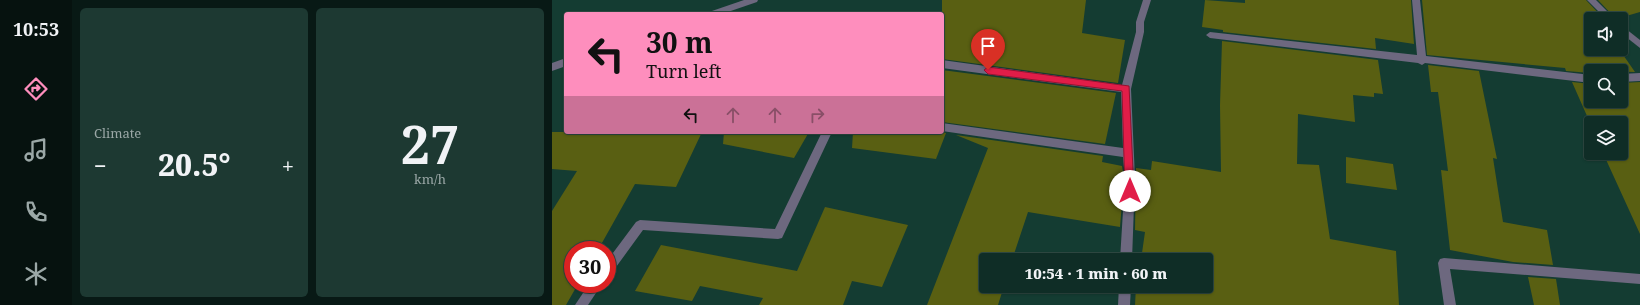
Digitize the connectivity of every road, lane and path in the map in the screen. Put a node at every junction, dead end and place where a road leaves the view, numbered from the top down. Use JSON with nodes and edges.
{"nodes":[{"id":1,"x":754,"y":0,"type":"edge"},
{"id":2,"x":1147,"y":0,"type":"edge"},
{"id":3,"x":1416,"y":0,"type":"edge"},
{"id":4,"x":1591,"y":0,"type":"edge"},
{"id":5,"x":718,"y":12,"type":"edge"},
{"id":6,"x":1604,"y":12,"type":"edge"},
{"id":7,"x":1628,"y":34,"type":"edge"},
{"id":8,"x":1210,"y":35,"type":"dead end"},
{"id":9,"x":1640,"y":45,"type":"edge"},
{"id":10,"x":1422,"y":61,"type":"junction"},
{"id":11,"x":564,"y":63,"type":"edge"},
{"id":12,"x":944,"y":64,"type":"edge"},
{"id":13,"x":552,"y":66,"type":"edge"},
{"id":14,"x":1640,"y":77,"type":"edge"},
{"id":15,"x":1584,"y":78,"type":"edge"},
{"id":16,"x":1628,"y":78,"type":"edge"},
{"id":17,"x":1126,"y":89,"type":"junction"},
{"id":18,"x":944,"y":127,"type":"edge"},
{"id":19,"x":826,"y":134,"type":"edge"},
{"id":20,"x":1128,"y":153,"type":"junction"},
{"id":21,"x":1126,"y":253,"type":"edge"},
{"id":22,"x":616,"y":258,"type":"edge"},
{"id":23,"x":1640,"y":279,"type":"edge"},
{"id":24,"x":589,"y":293,"type":"edge"},
{"id":25,"x":1125,"y":293,"type":"edge"},
{"id":26,"x":580,"y":305,"type":"edge"},
{"id":27,"x":1124,"y":305,"type":"edge"},
{"id":28,"x":1450,"y":305,"type":"edge"}],
"edges":[{"from":1,"to":5,"type":"street"},
{"from":2,"to":17,"type":"street"},
{"from":3,"to":10,"type":"street"},
{"from":4,"to":6,"type":"street"},
{"from":7,"to":9,"type":"street"},
{"from":8,"to":10,"type":"street"},
{"from":10,"to":15,"type":"street"},
{"from":11,"to":13,"type":"street"},
{"from":12,"to":17,"type":"street"},
{"from":14,"to":16,"type":"street"},
{"from":17,"to":20,"type":"street"},
{"from":18,"to":20,"type":"street"},
{"from":19,"to":22,"type":"street"},
{"from":20,"to":21,"type":"street"},
{"from":23,"to":28,"type":"street"},
{"from":24,"to":26,"type":"street"},
{"from":25,"to":27,"type":"street"}]}
